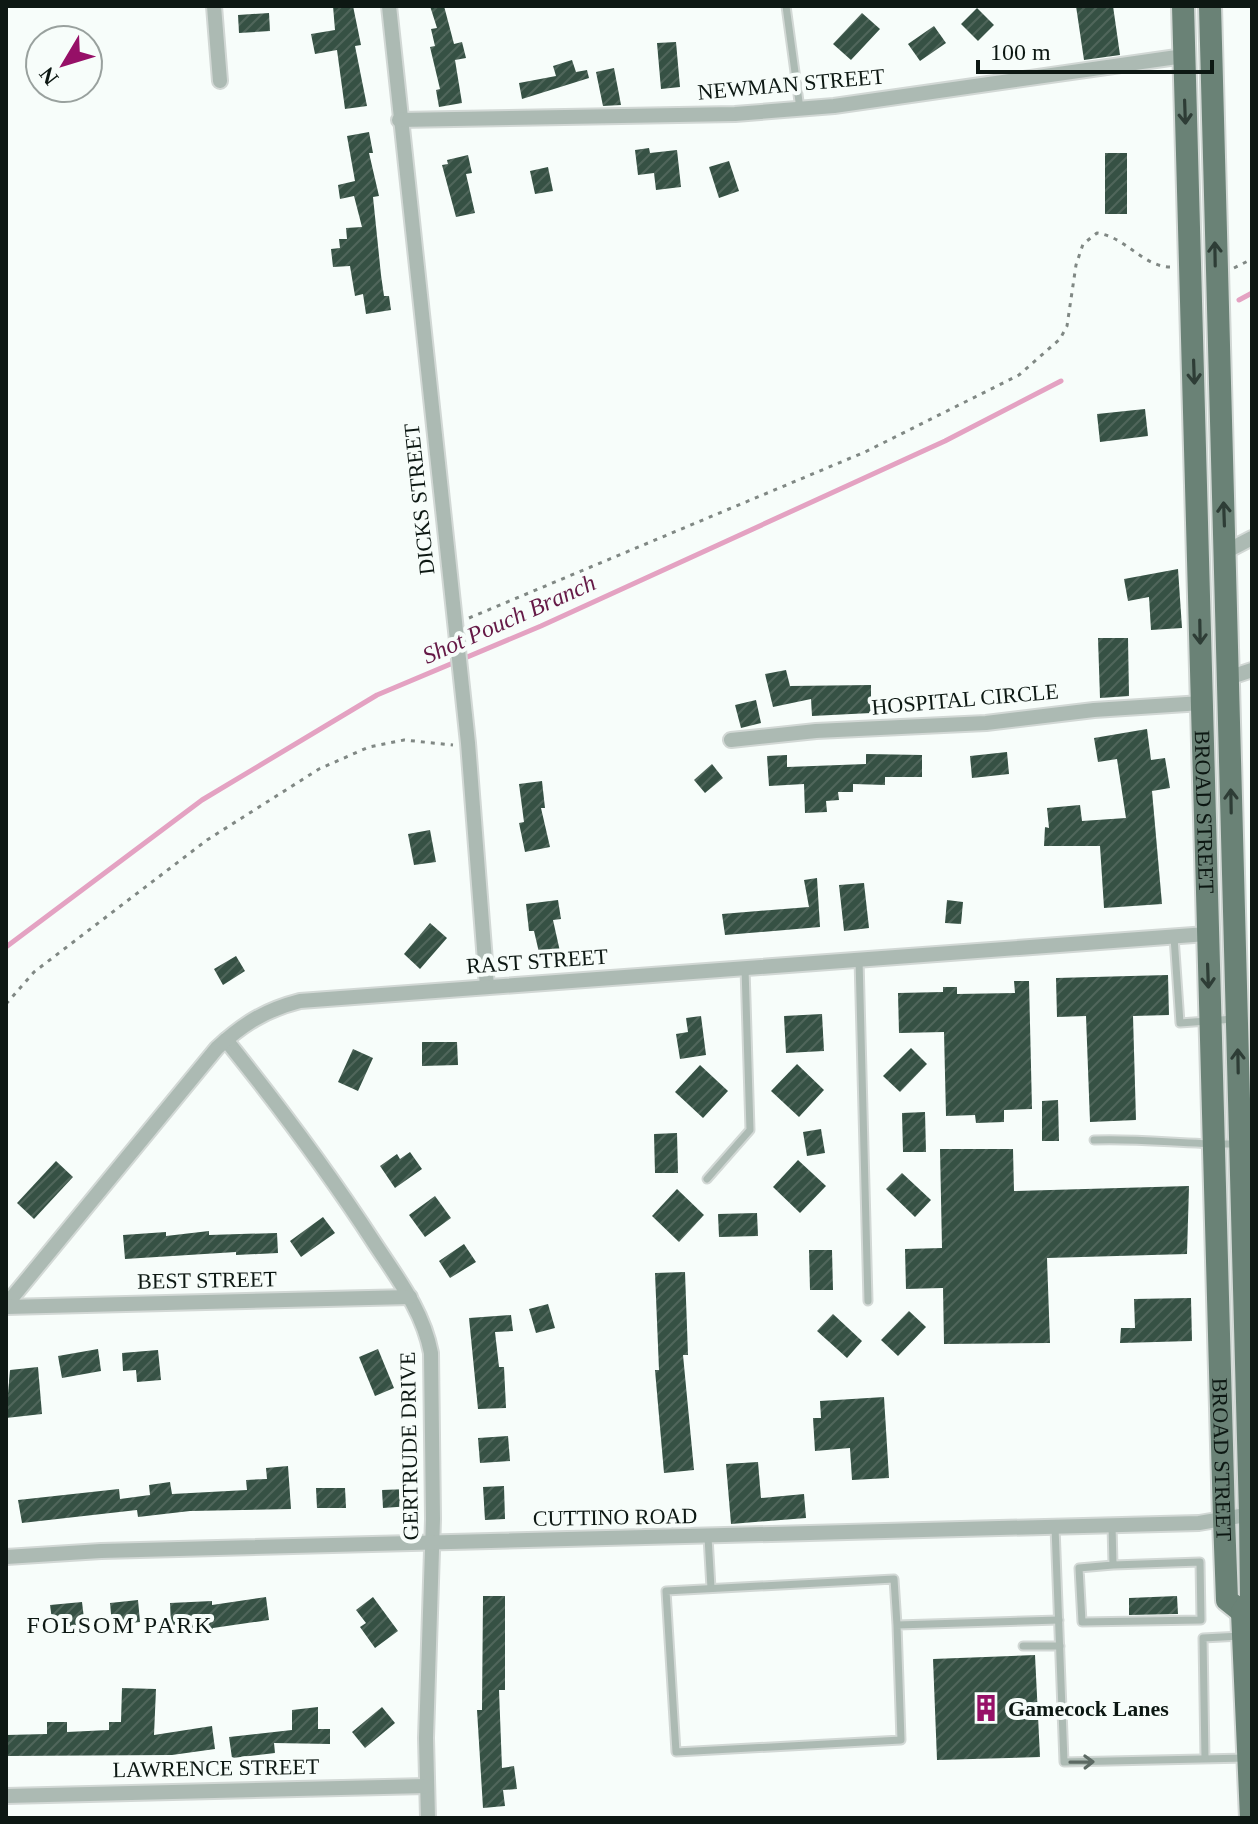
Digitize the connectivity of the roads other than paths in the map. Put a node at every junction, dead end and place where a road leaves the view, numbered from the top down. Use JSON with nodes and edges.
{"nodes":[{"id":1,"x":214,"y":6,"type":"edge"},
{"id":2,"x":389,"y":6,"type":"edge"},
{"id":3,"x":786,"y":6,"type":"edge"},
{"id":4,"x":1183,"y":6,"type":"edge"},
{"id":5,"x":1210,"y":6,"type":"edge"},
{"id":6,"x":1184,"y":56,"type":"junction"},
{"id":7,"x":220,"y":81,"type":"dead end"},
{"id":8,"x":800,"y":109,"type":"junction"},
{"id":9,"x":399,"y":120,"type":"junction"},
{"id":10,"x":1252,"y":538,"type":"edge"},
{"id":11,"x":1225,"y":552,"type":"junction"},
{"id":12,"x":1252,"y":670,"type":"edge"},
{"id":13,"x":1228,"y":678,"type":"junction"},
{"id":14,"x":1202,"y":703,"type":"junction"},
{"id":15,"x":731,"y":740,"type":"dead end"},
{"id":16,"x":1207,"y":934,"type":"junction"},
{"id":17,"x":1174,"y":936,"type":"junction"},
{"id":18,"x":859,"y":959,"type":"junction"},
{"id":19,"x":745,"y":968,"type":"junction"},
{"id":20,"x":487,"y":987,"type":"junction"},
{"id":21,"x":1236,"y":1019,"type":"junction"},
{"id":22,"x":1209,"y":1021,"type":"junction"},
{"id":23,"x":226,"y":1040,"type":"junction"},
{"id":24,"x":1245,"y":1109,"type":"edge"},
{"id":25,"x":1094,"y":1140,"type":"dead end"},
{"id":26,"x":1240,"y":1144,"type":"junction"},
{"id":27,"x":1213,"y":1145,"type":"junction"},
{"id":28,"x":707,"y":1179,"type":"dead end"},
{"id":29,"x":1248,"y":1292,"type":"edge"},
{"id":30,"x":1217,"y":1294,"type":"junction"},
{"id":31,"x":410,"y":1297,"type":"junction"},
{"id":32,"x":868,"y":1301,"type":"dead end"},
{"id":33,"x":6,"y":1306,"type":"edge"},
{"id":34,"x":1251,"y":1514,"type":"edge"},
{"id":35,"x":1224,"y":1519,"type":"junction"},
{"id":36,"x":1112,"y":1525,"type":"junction"},
{"id":37,"x":1055,"y":1527,"type":"junction"},
{"id":38,"x":708,"y":1537,"type":"junction"},
{"id":39,"x":433,"y":1543,"type":"junction"},
{"id":40,"x":6,"y":1557,"type":"edge"},
{"id":41,"x":1113,"y":1565,"type":"junction"},
{"id":42,"x":711,"y":1588,"type":"junction"},
{"id":43,"x":1242,"y":1612,"type":"junction"},
{"id":44,"x":1059,"y":1620,"type":"junction"},
{"id":45,"x":897,"y":1625,"type":"junction"},
{"id":46,"x":1247,"y":1636,"type":"edge"},
{"id":47,"x":1023,"y":1646,"type":"dead end"},
{"id":48,"x":1060,"y":1646,"type":"junction"},
{"id":49,"x":1249,"y":1712,"type":"edge"},
{"id":50,"x":1205,"y":1758,"type":"junction"},
{"id":51,"x":1248,"y":1758,"type":"junction"},
{"id":52,"x":427,"y":1786,"type":"junction"},
{"id":53,"x":6,"y":1796,"type":"edge"},
{"id":54,"x":428,"y":1818,"type":"edge"},
{"id":55,"x":1251,"y":1818,"type":"edge"}],
"edges":[{"from":1,"to":7,"type":"street"},
{"from":2,"to":9,"type":"street","name":"DICKS STREET"},
{"from":3,"to":8,"type":"lane"},
{"from":4,"to":6,"type":"main road","name":"BROAD STREET"},
{"from":11,"to":5,"type":"main road","name":"BROAD STREET","one_way":true},
{"from":6,"to":8,"type":"street","name":"NEWMAN STREET"},
{"from":6,"to":14,"type":"main road","name":"BROAD STREET","one_way":true},
{"from":8,"to":9,"type":"street","name":"NEWMAN STREET"},
{"from":9,"to":20,"type":"street","name":"DICKS STREET"},
{"from":10,"to":11,"type":"street"},
{"from":11,"to":13,"type":"main road","name":"BROAD STREET"},
{"from":12,"to":13,"type":"street"},
{"from":21,"to":13,"type":"main road","name":"BROAD STREET","one_way":true},
{"from":14,"to":15,"type":"street","name":"HOSPITAL CIRCLE"},
{"from":14,"to":16,"type":"main road","name":"BROAD STREET"},
{"from":16,"to":17,"type":"street","name":"RAST STREET"},
{"from":16,"to":22,"type":"main road","name":"BROAD STREET","one_way":true},
{"from":17,"to":18,"type":"street","name":"RAST STREET"},
{"from":17,"to":22,"type":"lane"},
{"from":18,"to":19,"type":"street","name":"RAST STREET"},
{"from":18,"to":32,"type":"lane"},
{"from":19,"to":20,"type":"street","name":"RAST STREET"},
{"from":19,"to":28,"type":"lane"},
{"from":20,"to":23,"type":"street","name":"RAST STREET"},
{"from":21,"to":22,"type":"lane"},
{"from":24,"to":21,"type":"main road","name":"BROAD STREET","one_way":true},
{"from":22,"to":27,"type":"main road","name":"BROAD STREET"},
{"from":23,"to":31,"type":"street","name":"GERTRUDE DRIVE"},
{"from":23,"to":33,"type":"street","name":"RAST STREET"},
{"from":24,"to":26,"type":"main road","name":"BROAD STREET"},
{"from":25,"to":27,"type":"lane"},
{"from":26,"to":27,"type":"lane"},
{"from":26,"to":29,"type":"main road","name":"BROAD STREET"},
{"from":27,"to":30,"type":"main road","name":"BROAD STREET"},
{"from":29,"to":30,"type":"street"},
{"from":29,"to":34,"type":"main road","name":"BROAD STREET"},
{"from":30,"to":35,"type":"main road","name":"BROAD STREET"},
{"from":31,"to":33,"type":"street","name":"BEST STREET"},
{"from":31,"to":39,"type":"street","name":"GERTRUDE DRIVE"},
{"from":34,"to":35,"type":"street","name":"CUTTINO ROAD"},
{"from":34,"to":43,"type":"main road","name":"BROAD STREET"},
{"from":35,"to":36,"type":"street","name":"CUTTINO ROAD"},
{"from":35,"to":43,"type":"main road","name":"BROAD STREET"},
{"from":36,"to":37,"type":"street","name":"CUTTINO ROAD"},
{"from":36,"to":41,"type":"lane"},
{"from":37,"to":38,"type":"street","name":"CUTTINO ROAD"},
{"from":37,"to":44,"type":"lane"},
{"from":38,"to":39,"type":"street","name":"CUTTINO ROAD"},
{"from":38,"to":42,"type":"lane"},
{"from":39,"to":40,"type":"street","name":"CUTTINO ROAD"},
{"from":39,"to":52,"type":"street","name":"GERTRUDE DRIVE"},
{"from":41,"to":41,"type":"lane"},
{"from":42,"to":45,"type":"lane"},
{"from":42,"to":45,"type":"lane"},
{"from":43,"to":46,"type":"main road","name":"BROAD STREET"},
{"from":44,"to":45,"type":"lane"},
{"from":44,"to":48,"type":"lane"},
{"from":46,"to":49,"type":"main road","name":"BROAD STREET"},
{"from":46,"to":50,"type":"lane"},
{"from":47,"to":48,"type":"lane"},
{"from":48,"to":50,"type":"lane","one_way":true},
{"from":49,"to":51,"type":"main road","name":"BROAD STREET"},
{"from":50,"to":51,"type":"lane"},
{"from":51,"to":55,"type":"main road","name":"BROAD STREET"},
{"from":52,"to":53,"type":"street","name":"LAWRENCE STREET"},
{"from":52,"to":54,"type":"street","name":"GERTRUDE DRIVE"}]}
